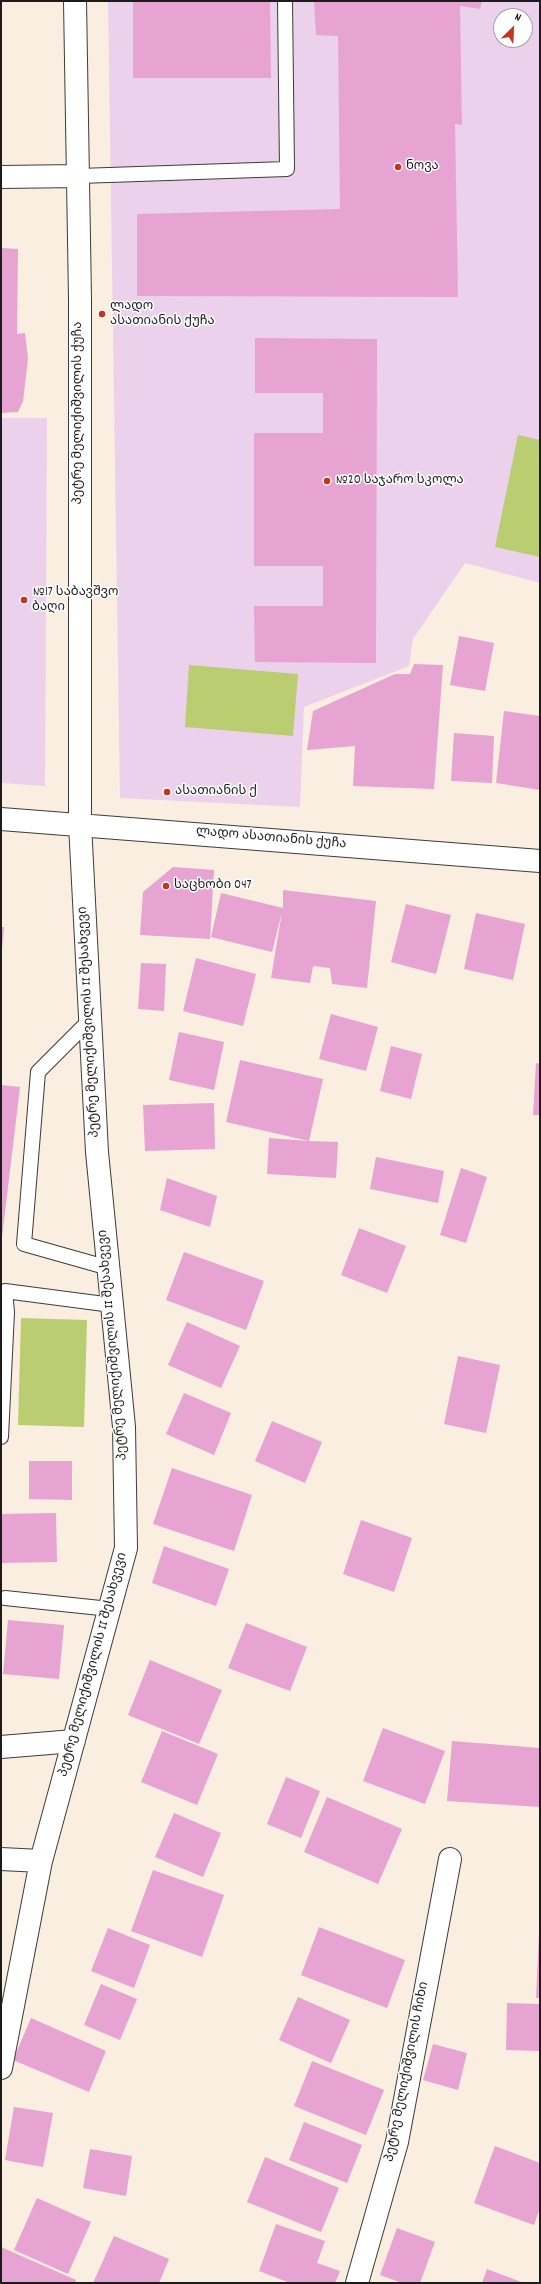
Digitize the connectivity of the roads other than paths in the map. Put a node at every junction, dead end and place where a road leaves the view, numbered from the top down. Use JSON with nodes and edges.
{"nodes":[{"id":1,"x":75,"y":1,"type":"edge"},
{"id":2,"x":285,"y":1,"type":"edge"},
{"id":3,"x":79,"y":176,"type":"junction"},
{"id":4,"x":1,"y":177,"type":"edge"},
{"id":5,"x":1,"y":819,"type":"edge"},
{"id":6,"x":80,"y":824,"type":"junction"},
{"id":7,"x":540,"y":861,"type":"edge"},
{"id":8,"x":90,"y":1020,"type":"junction"},
{"id":9,"x":109,"y":1268,"type":"junction"},
{"id":10,"x":112,"y":1305,"type":"junction"},
{"id":11,"x":4,"y":1311,"type":"edge"},
{"id":12,"x":1,"y":1437,"type":"edge"},
{"id":13,"x":5,"y":1598,"type":"dead end"},
{"id":14,"x":110,"y":1609,"type":"junction"},
{"id":15,"x":74,"y":1741,"type":"junction"},
{"id":16,"x":1,"y":1747,"type":"edge"},
{"id":17,"x":1,"y":1859,"type":"edge"},
{"id":18,"x":450,"y":1859,"type":"dead end"},
{"id":19,"x":41,"y":1861,"type":"junction"},
{"id":20,"x":1,"y":2068,"type":"edge"},
{"id":21,"x":357,"y":2283,"type":"edge"}],
"edges":[{"from":1,"to":3,"type":"street","name":"პეტრე მელიქიშვილის ქუჩა"},
{"from":2,"to":3,"type":"lane"},
{"from":3,"to":4,"type":"street"},
{"from":3,"to":6,"type":"street","name":"პეტრე მელიქიშვილის ქუჩა"},
{"from":5,"to":6,"type":"street","name":"ლადო ასათიანის ქუჩა"},
{"from":6,"to":7,"type":"street","name":"ლადო ასათიანის ქუჩა"},
{"from":6,"to":8,"type":"street","name":"პეტრე მელიქიშვილის II შესახვევი"},
{"from":8,"to":9,"type":"street","name":"პეტრე მელიქიშვილის II შესახვევი"},
{"from":8,"to":9,"type":"lane"},
{"from":9,"to":10,"type":"street","name":"პეტრე მელიქიშვილის II შესახვევი"},
{"from":10,"to":11,"type":"lane"},
{"from":10,"to":14,"type":"street","name":"პეტრე მელიქიშვილის II შესახვევი"},
{"from":11,"to":12,"type":"lane"},
{"from":13,"to":14,"type":"lane"},
{"from":14,"to":15,"type":"street","name":"პეტრე მელიქიშვილის II შესახვევი"},
{"from":15,"to":16,"type":"street"},
{"from":15,"to":19,"type":"street","name":"პეტრე მელიქიშვილის II შესახვევი"},
{"from":17,"to":19,"type":"street"},
{"from":18,"to":21,"type":"street","name":"პეტრე მელიქიშვილის ჩიხი"},
{"from":19,"to":20,"type":"street","name":"პეტრე მელიქიშვილის II შესახვევი"}]}
